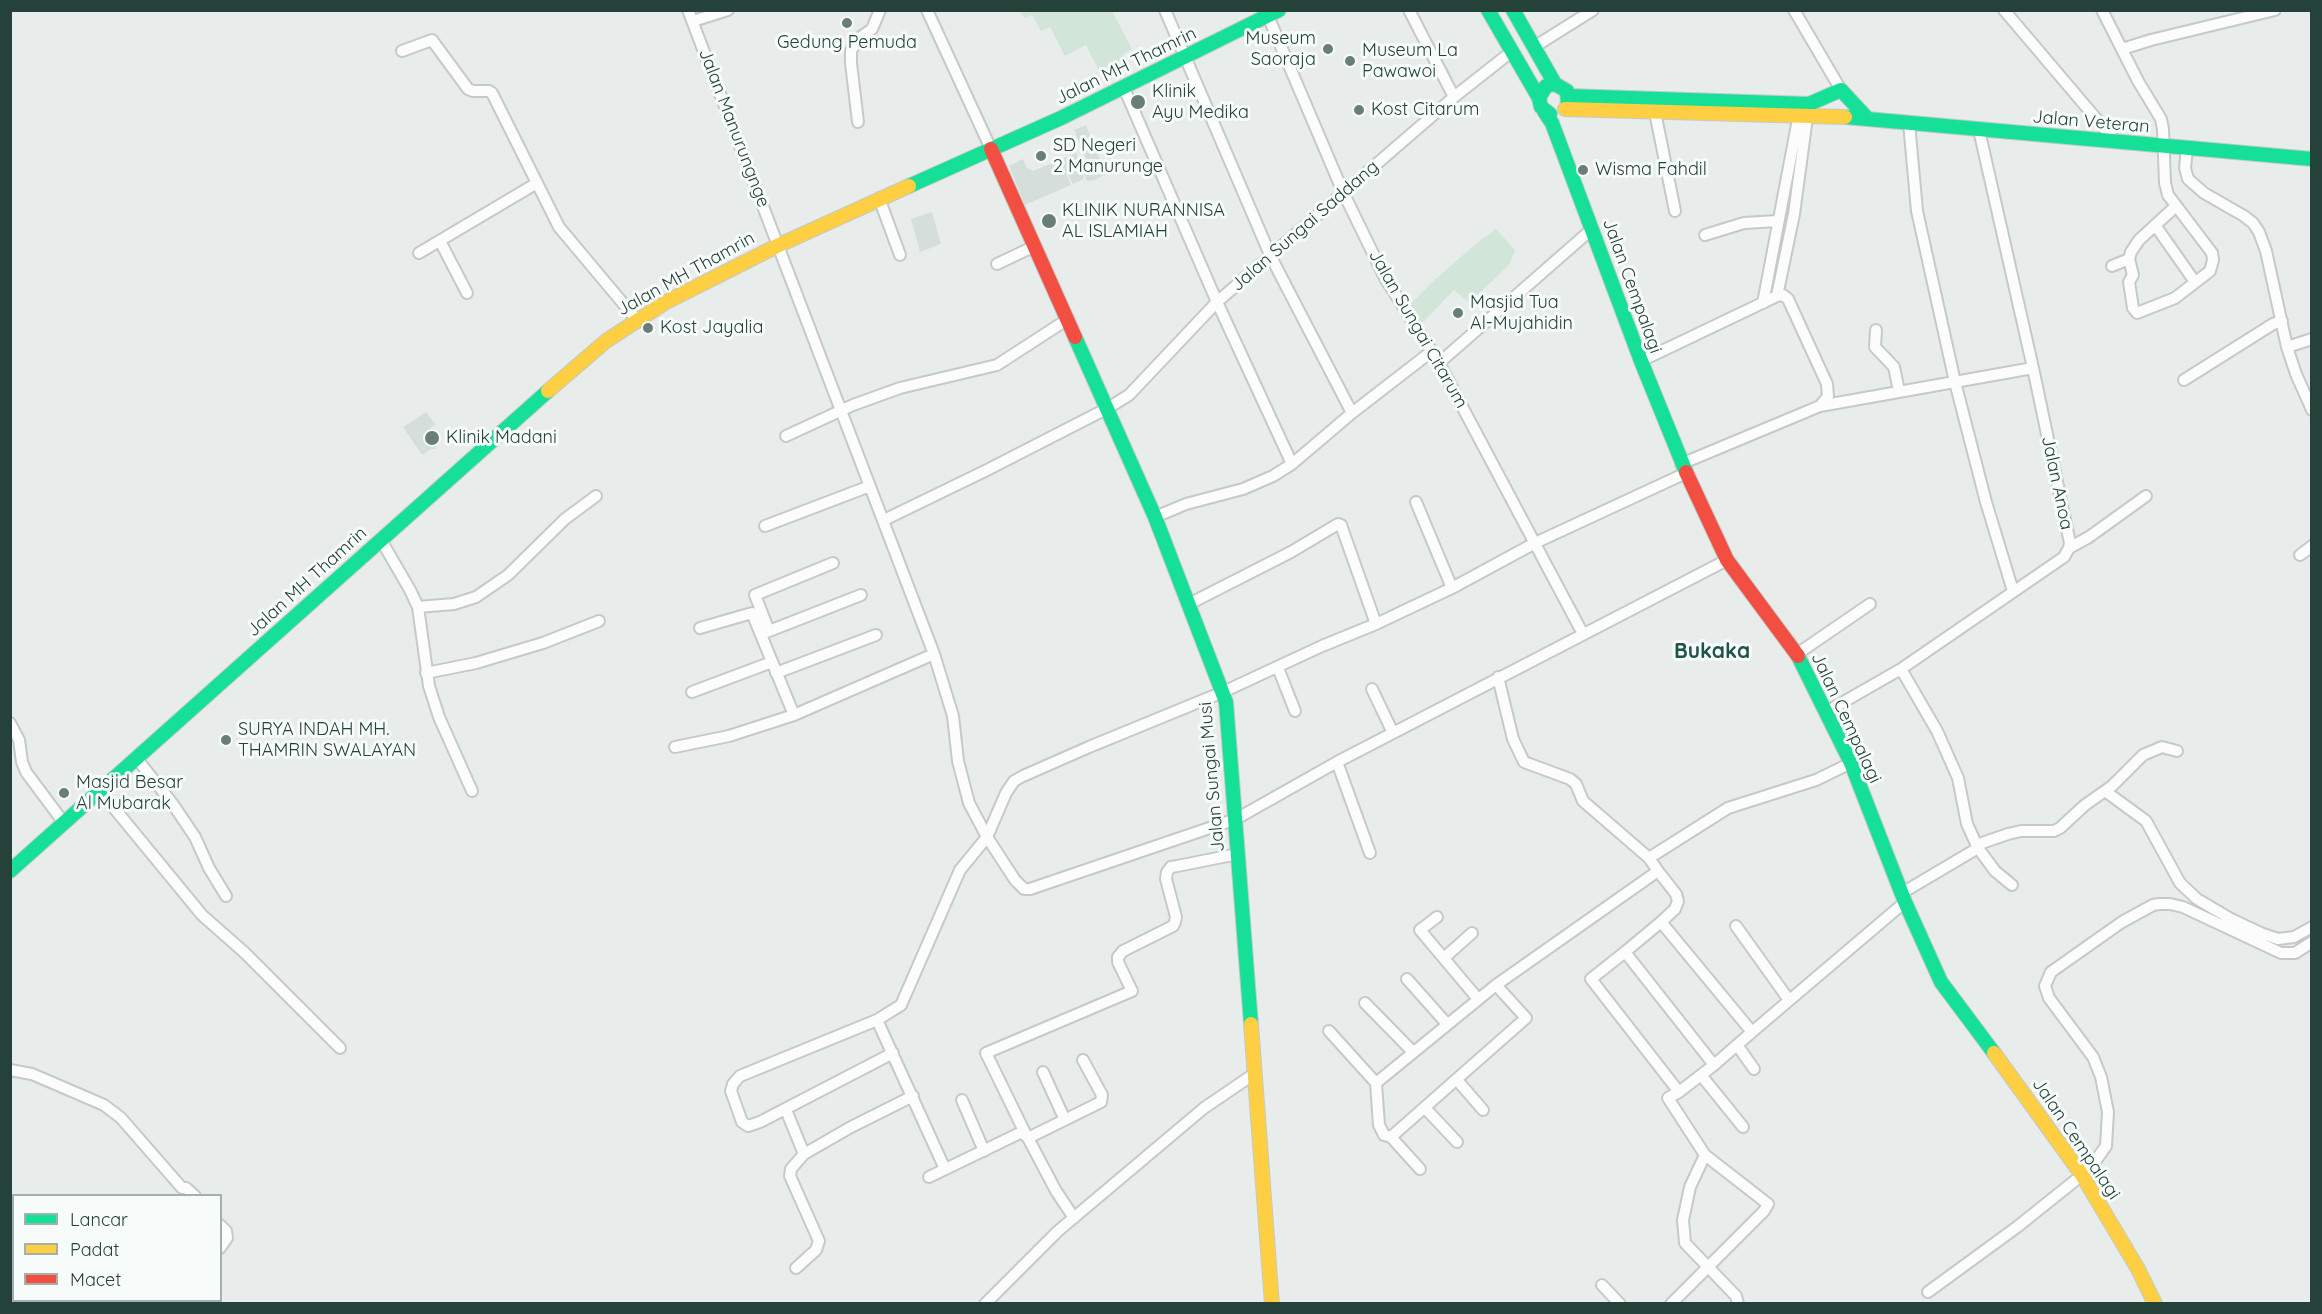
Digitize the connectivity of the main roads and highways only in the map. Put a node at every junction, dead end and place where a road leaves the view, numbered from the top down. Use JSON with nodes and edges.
{"nodes":[{"id":1,"x":1488,"y":10,"type":"edge"},
{"id":2,"x":1513,"y":10,"type":"edge"},
{"id":3,"x":1273,"y":13,"type":"edge"},
{"id":4,"x":1555,"y":84,"type":"junction"},
{"id":5,"x":1597,"y":105,"type":"junction"},
{"id":6,"x":1555,"y":108,"type":"junction"},
{"id":7,"x":1804,"y":110,"type":"junction"},
{"id":8,"x":1867,"y":118,"type":"junction"},
{"id":9,"x":991,"y":149,"type":"junction"},
{"id":10,"x":2312,"y":159,"type":"edge"},
{"id":11,"x":10,"y":871,"type":"edge"},
{"id":12,"x":1272,"y":1304,"type":"edge"},
{"id":13,"x":2155,"y":1304,"type":"edge"}],
"edges":[{"from":1,"to":6,"type":"main road","name":"Jalan Cempalagi"},
{"from":2,"to":4,"type":"main road"},
{"from":3,"to":9,"type":"main road","name":"Jalan MH Thamrin"},
{"from":4,"to":6,"type":"main road"},
{"from":4,"to":6,"type":"main road"},
{"from":5,"to":6,"type":"main road","name":"Jalan Veteran"},
{"from":5,"to":7,"type":"main road","name":"Jalan Veteran"},
{"from":5,"to":7,"type":"main road","name":"Jalan Veteran"},
{"from":6,"to":13,"type":"main road","name":"Jalan Cempalagi"},
{"from":7,"to":8,"type":"main road","name":"Jalan Veteran"},
{"from":7,"to":8,"type":"main road","name":"Jalan Veteran"},
{"from":8,"to":10,"type":"main road","name":"Jalan Veteran"},
{"from":9,"to":11,"type":"main road","name":"Jalan MH Thamrin"},
{"from":9,"to":12,"type":"main road","name":"Jalan Sungai Musi"}]}
